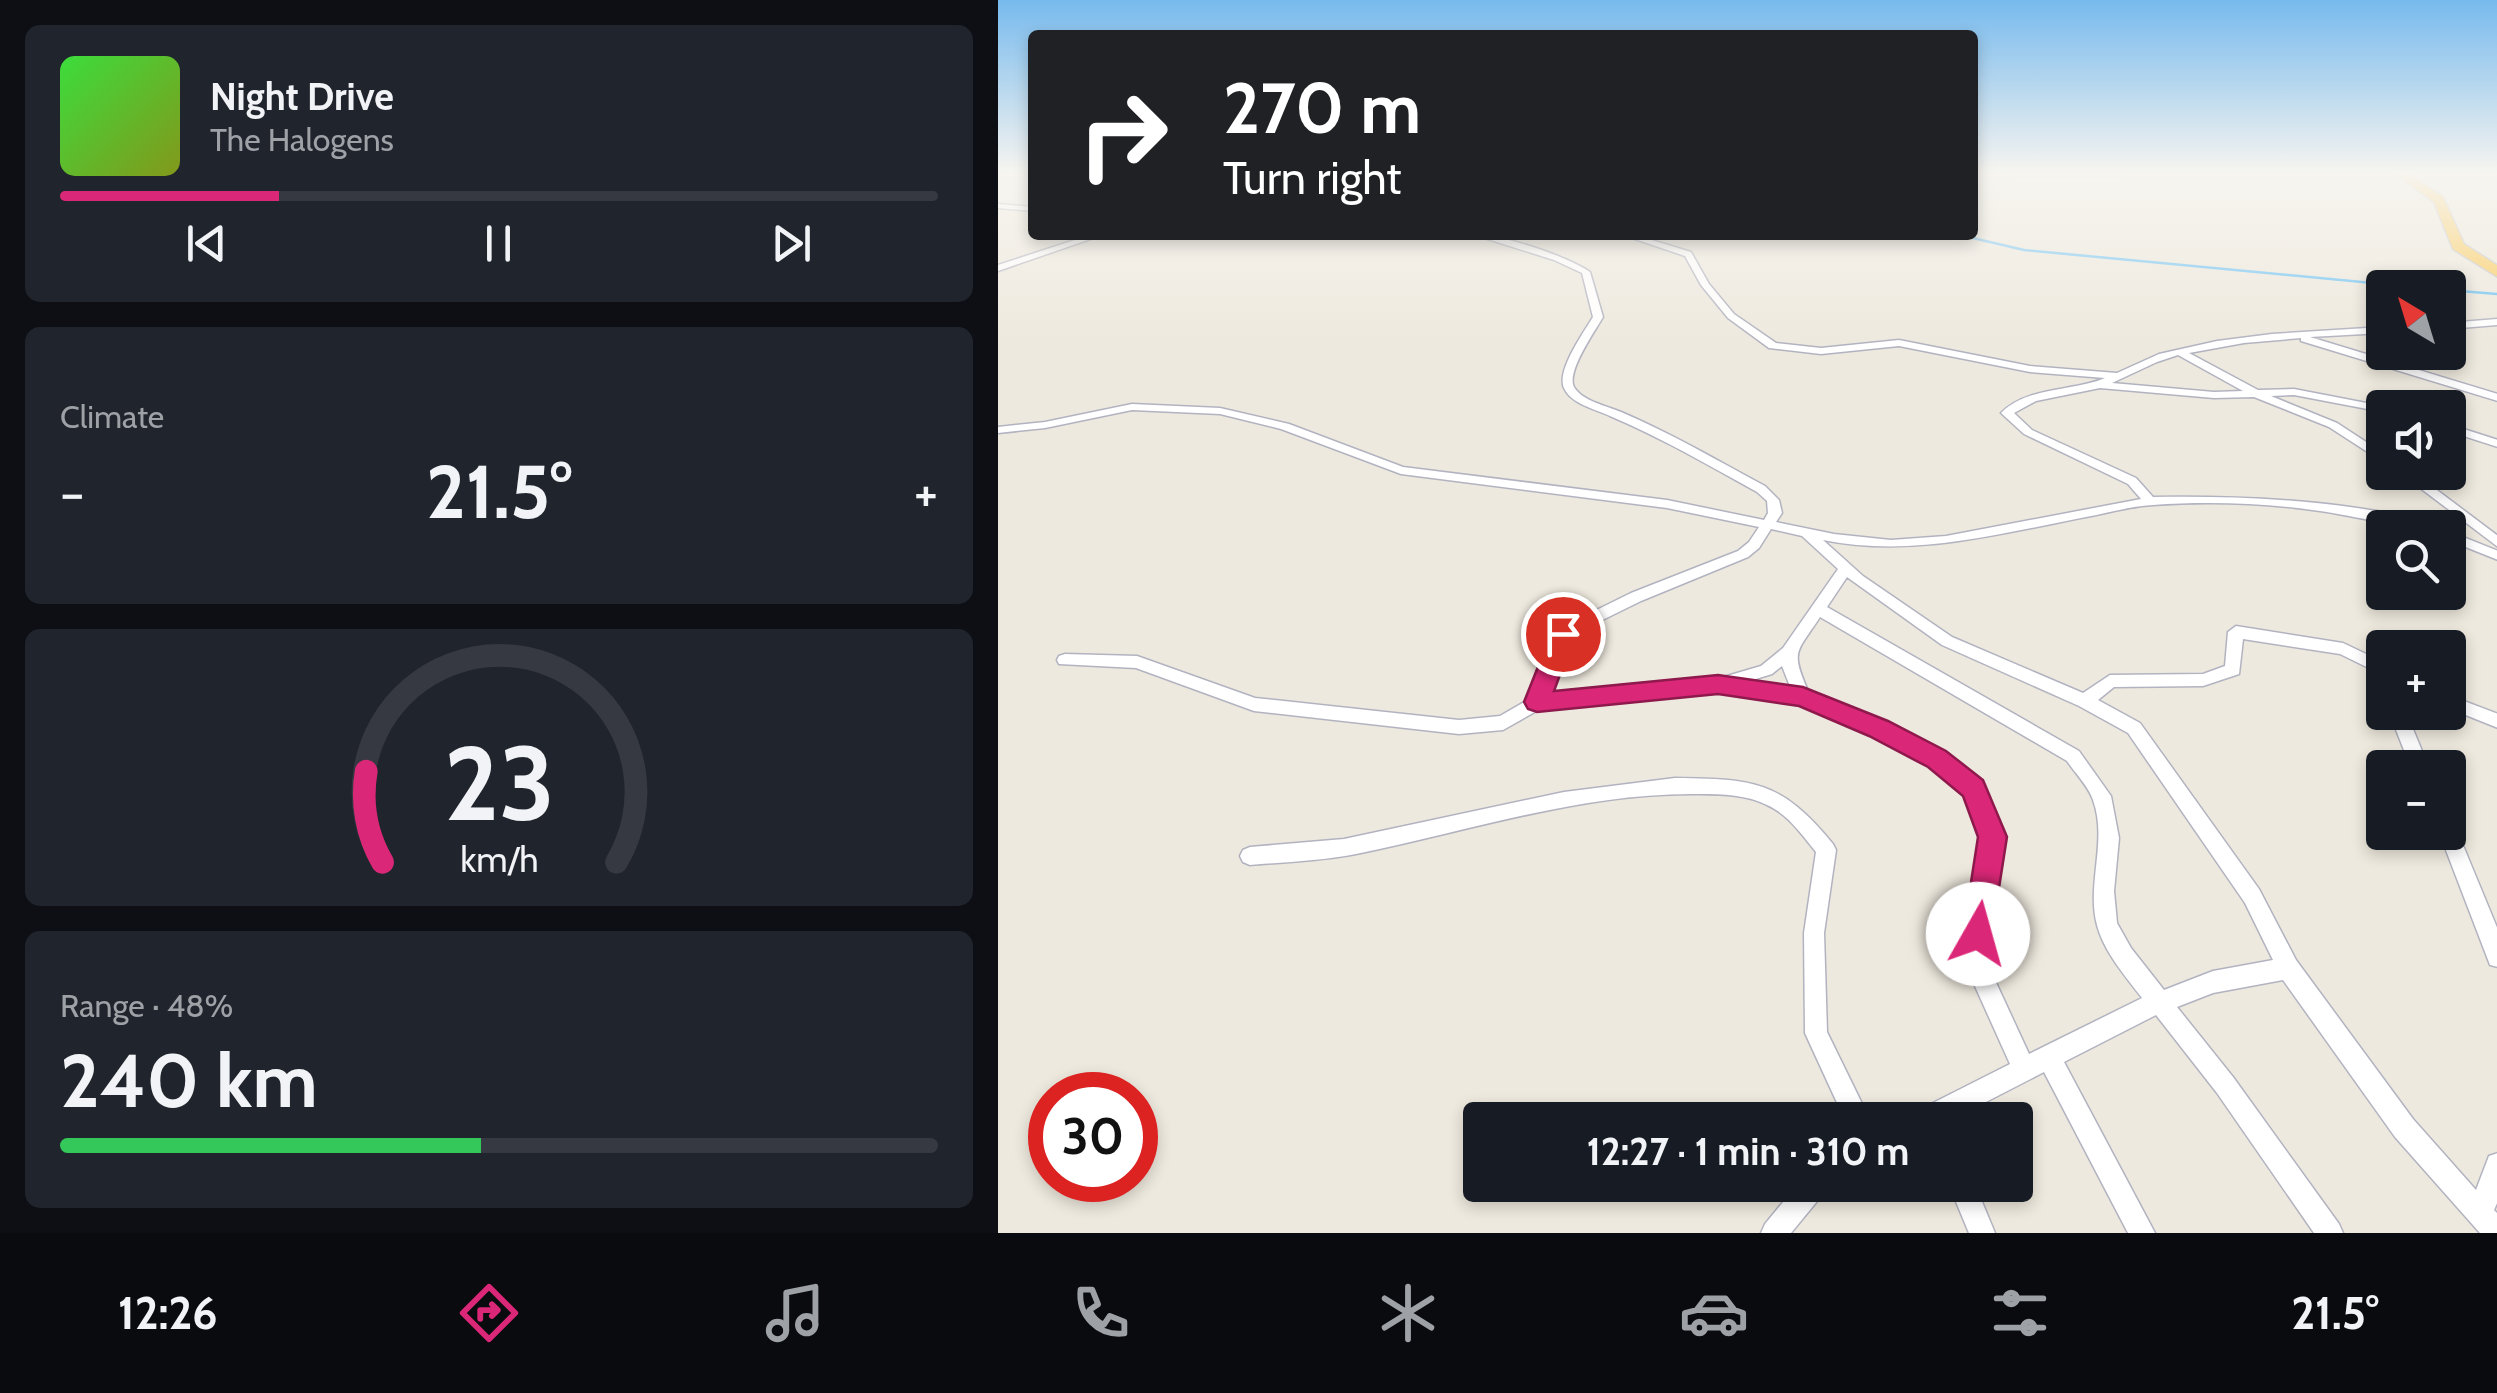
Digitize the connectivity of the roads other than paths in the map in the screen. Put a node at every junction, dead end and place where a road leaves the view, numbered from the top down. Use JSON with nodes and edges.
{"nodes":[{"id":1,"x":2452,"y":232,"type":"edge"},
{"id":2,"x":1083,"y":240,"type":"edge"},
{"id":3,"x":1496,"y":240,"type":"edge"},
{"id":4,"x":1643,"y":240,"type":"edge"},
{"id":5,"x":998,"y":268,"type":"edge"},
{"id":6,"x":2498,"y":273,"type":"edge"},
{"id":7,"x":2498,"y":322,"type":"edge"},
{"id":8,"x":2466,"y":325,"type":"edge"},
{"id":9,"x":2366,"y":331,"type":"edge"},
{"id":10,"x":2292,"y":336,"type":"junction"},
{"id":11,"x":2180,"y":352,"type":"junction"},
{"id":12,"x":2120,"y":377,"type":"junction"},
{"id":13,"x":2098,"y":386,"type":"junction"},
{"id":14,"x":2252,"y":392,"type":"junction"},
{"id":15,"x":2498,"y":398,"type":"edge"},
{"id":16,"x":2366,"y":405,"type":"edge"},
{"id":17,"x":998,"y":430,"type":"edge"},
{"id":18,"x":2466,"y":433,"type":"edge"},
{"id":19,"x":2498,"y":444,"type":"edge"},
{"id":20,"x":2366,"y":447,"type":"edge"},
{"id":21,"x":2429,"y":490,"type":"edge"},
{"id":22,"x":2150,"y":501,"type":"junction"},
{"id":23,"x":2366,"y":514,"type":"edge"},
{"id":24,"x":1770,"y":523,"type":"junction"},
{"id":25,"x":1806,"y":532,"type":"junction"},
{"id":26,"x":2466,"y":543,"type":"edge"},
{"id":27,"x":2498,"y":543,"type":"edge"},
{"id":28,"x":2498,"y":556,"type":"edge"},
{"id":29,"x":1846,"y":568,"type":"junction"},
{"id":30,"x":1818,"y":609,"type":"junction"},
{"id":31,"x":1789,"y":652,"type":"junction"},
{"id":32,"x":1065,"y":660,"type":"dead end"},
{"id":33,"x":2366,"y":663,"type":"edge"},
{"id":34,"x":1718,"y":684,"type":"junction"},
{"id":35,"x":1803,"y":697,"type":"junction"},
{"id":36,"x":2085,"y":701,"type":"junction"},
{"id":37,"x":1537,"y":702,"type":"junction"},
{"id":38,"x":2466,"y":708,"type":"edge"},
{"id":39,"x":2498,"y":721,"type":"edge"},
{"id":40,"x":2455,"y":850,"type":"edge"},
{"id":41,"x":1250,"y":856,"type":"dead end"},
{"id":42,"x":2498,"y":958,"type":"edge"},
{"id":43,"x":2288,"y":968,"type":"junction"},
{"id":44,"x":2163,"y":1002,"type":"junction"},
{"id":45,"x":2050,"y":1058,"type":"junction"},
{"id":46,"x":2024,"y":1068,"type":"junction"},
{"id":47,"x":1849,"y":1102,"type":"edge"},
{"id":48,"x":1962,"y":1102,"type":"edge"},
{"id":49,"x":2498,"y":1165,"type":"edge"},
{"id":50,"x":1800,"y":1202,"type":"edge"},
{"id":51,"x":1969,"y":1202,"type":"edge"},
{"id":52,"x":2480,"y":1213,"type":"junction"},
{"id":53,"x":1774,"y":1233,"type":"edge"},
{"id":54,"x":1982,"y":1233,"type":"edge"},
{"id":55,"x":2142,"y":1233,"type":"edge"},
{"id":56,"x":2330,"y":1233,"type":"edge"},
{"id":57,"x":2497,"y":1233,"type":"edge"}],
"edges":[{"from":1,"to":6,"type":"highway"},
{"from":2,"to":5,"type":"street"},
{"from":3,"to":24,"type":"street"},
{"from":4,"to":12,"type":"street"},
{"from":7,"to":8,"type":"street"},
{"from":9,"to":10,"type":"street"},
{"from":10,"to":11,"type":"street"},
{"from":10,"to":15,"type":"street"},
{"from":11,"to":12,"type":"street"},
{"from":11,"to":14,"type":"street"},
{"from":12,"to":13,"type":"street"},
{"from":13,"to":14,"type":"street"},
{"from":13,"to":22,"type":"street"},
{"from":14,"to":16,"type":"street"},
{"from":14,"to":20,"type":"street"},
{"from":17,"to":24,"type":"street"},
{"from":18,"to":19,"type":"street"},
{"from":21,"to":27,"type":"street"},
{"from":22,"to":23,"type":"street"},
{"from":22,"to":25,"type":"street"},
{"from":24,"to":25,"type":"street"},
{"from":24,"to":37,"type":"street"},
{"from":25,"to":29,"type":"street"},
{"from":26,"to":28,"type":"street"},
{"from":29,"to":30,"type":"street"},
{"from":29,"to":36,"type":"street"},
{"from":30,"to":31,"type":"street"},
{"from":30,"to":44,"type":"street"},
{"from":31,"to":34,"type":"street"},
{"from":31,"to":35,"type":"street"},
{"from":32,"to":37,"type":"street"},
{"from":33,"to":36,"type":"street"},
{"from":34,"to":35,"type":"street"},
{"from":34,"to":37,"type":"street"},
{"from":35,"to":46,"type":"street"},
{"from":36,"to":43,"type":"street"},
{"from":38,"to":39,"type":"street"},
{"from":40,"to":42,"type":"street"},
{"from":41,"to":47,"type":"street"},
{"from":43,"to":44,"type":"street"},
{"from":43,"to":52,"type":"street"},
{"from":44,"to":45,"type":"street"},
{"from":44,"to":56,"type":"street"},
{"from":45,"to":46,"type":"street"},
{"from":45,"to":55,"type":"street"},
{"from":46,"to":48,"type":"street"},
{"from":49,"to":52,"type":"street"},
{"from":50,"to":53,"type":"street"},
{"from":51,"to":54,"type":"street"},
{"from":52,"to":57,"type":"street"}]}
